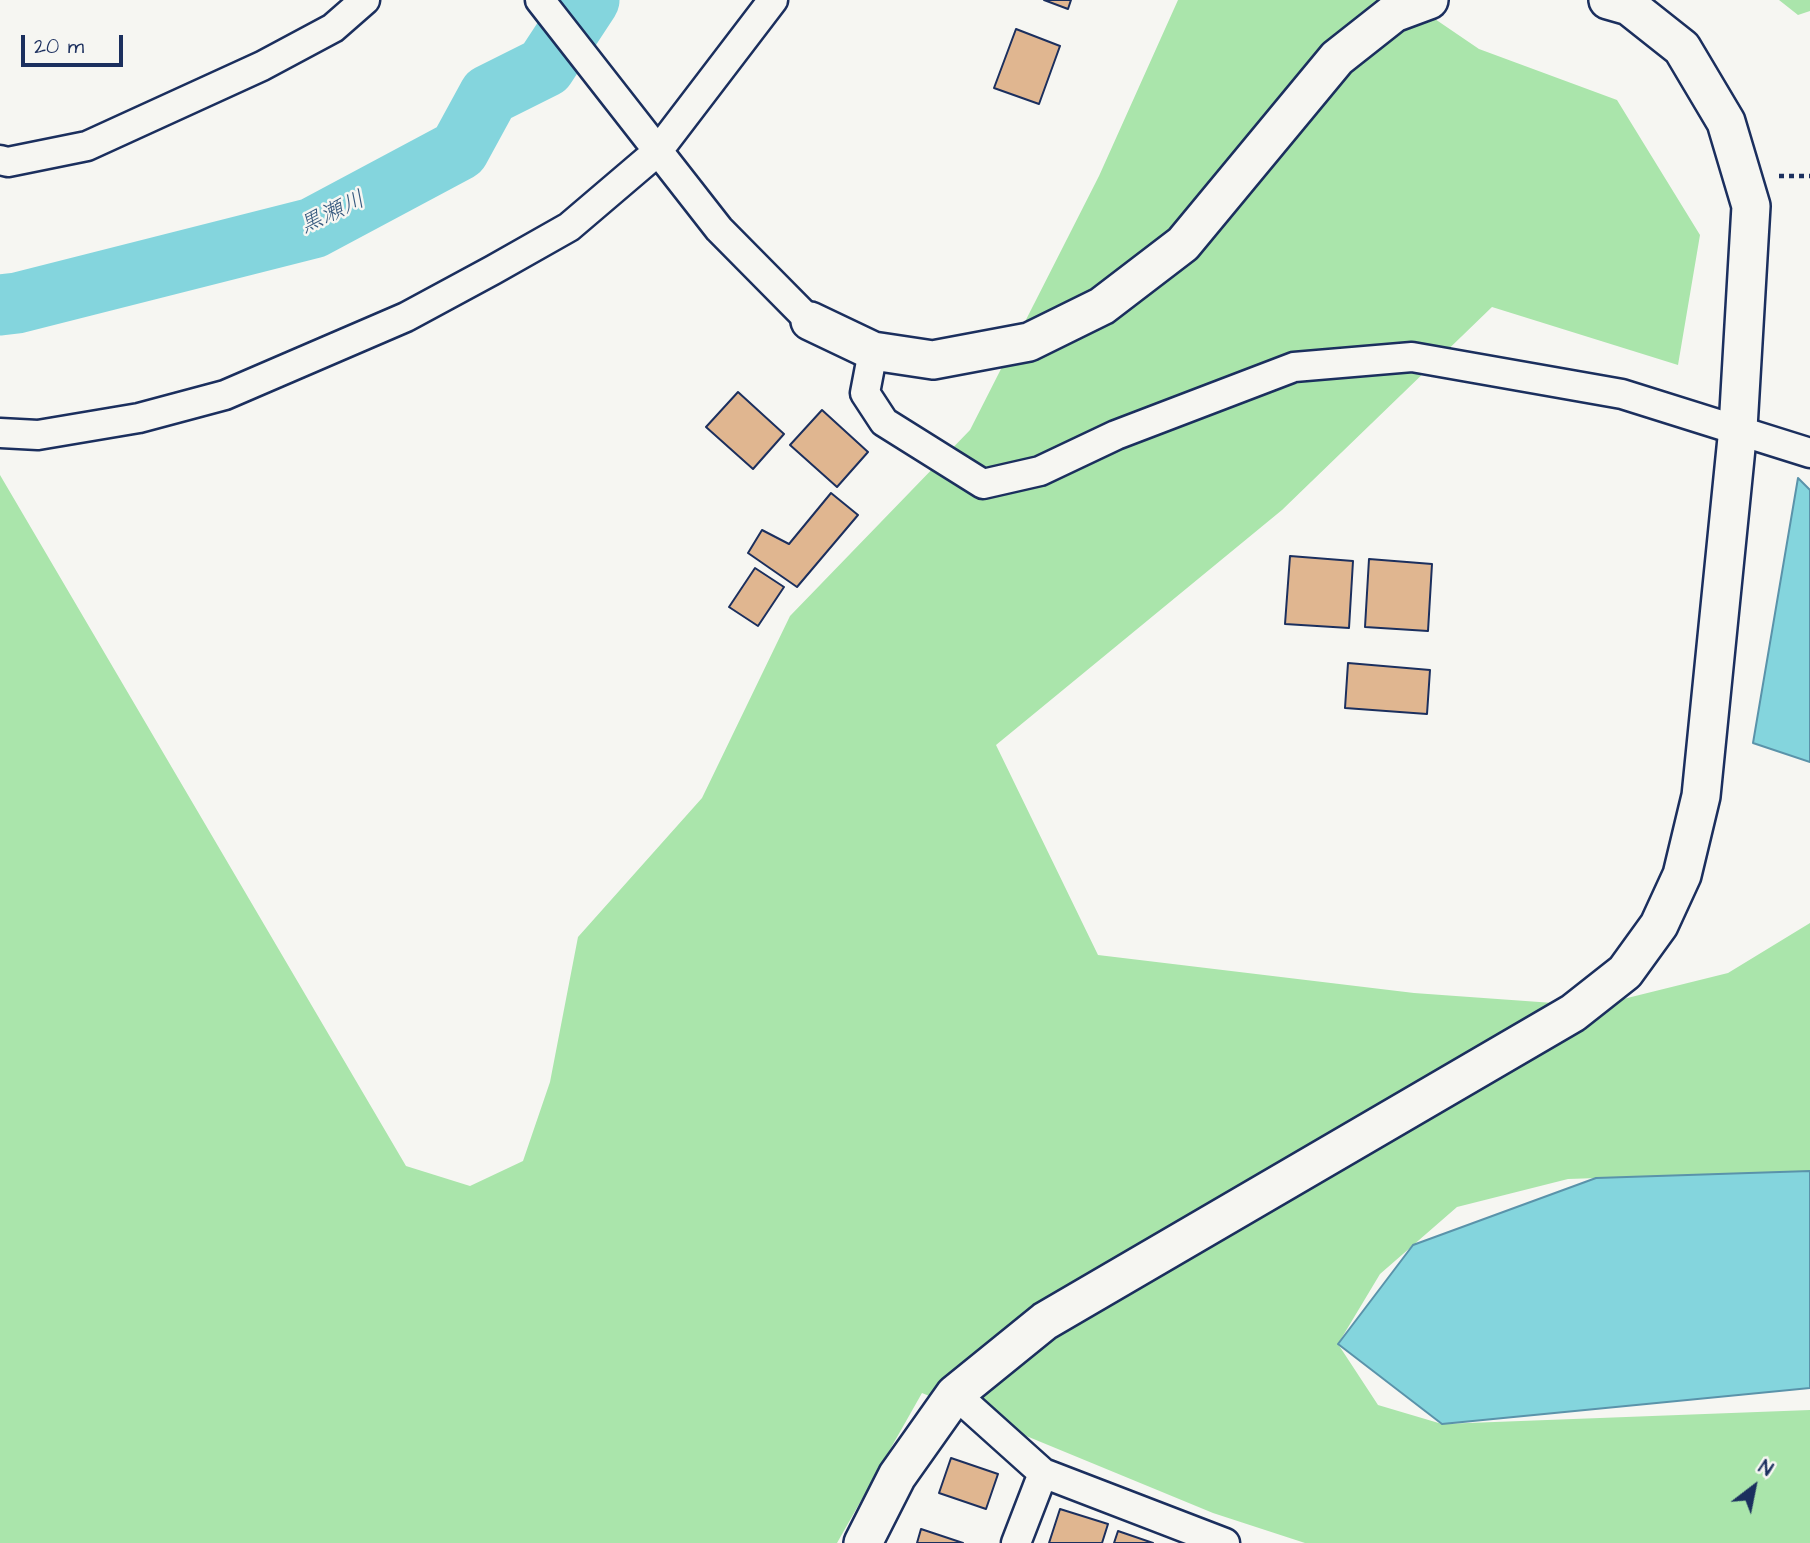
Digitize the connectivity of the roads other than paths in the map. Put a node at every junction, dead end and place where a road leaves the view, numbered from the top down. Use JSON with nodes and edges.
{"nodes":[{"id":1,"x":365,"y":0,"type":"edge"},
{"id":2,"x":540,"y":0,"type":"edge"},
{"id":3,"x":774,"y":0,"type":"edge"},
{"id":4,"x":1429,"y":0,"type":"edge"},
{"id":5,"x":1608,"y":0,"type":"edge"},
{"id":6,"x":651,"y":144,"type":"junction"},
{"id":7,"x":0,"y":160,"type":"edge"},
{"id":8,"x":810,"y":321,"type":"joint"},
{"id":9,"x":873,"y":351,"type":"junction"},
{"id":10,"x":1738,"y":428,"type":"junction"},
{"id":11,"x":0,"y":433,"type":"edge"},
{"id":12,"x":1810,"y":453,"type":"edge"},
{"id":13,"x":955,"y":1394,"type":"junction"},
{"id":14,"x":1043,"y":1473,"type":"junction"},
{"id":15,"x":863,"y":1543,"type":"edge"},
{"id":16,"x":1016,"y":1543,"type":"edge"},
{"id":17,"x":1226,"y":1543,"type":"edge"}],
"edges":[{"from":1,"to":7,"type":"street"},
{"from":2,"to":6,"type":"street"},
{"from":3,"to":6,"type":"street"},
{"from":4,"to":9,"type":"street"},
{"from":5,"to":10,"type":"street"},
{"from":6,"to":8,"type":"street"},
{"from":6,"to":11,"type":"street"},
{"from":8,"to":9,"type":"street"},
{"from":9,"to":10,"type":"street"},
{"from":10,"to":12,"type":"street"},
{"from":10,"to":13,"type":"street"},
{"from":13,"to":14,"type":"street"},
{"from":13,"to":15,"type":"street"},
{"from":14,"to":16,"type":"street"},
{"from":14,"to":17,"type":"street"}]}
